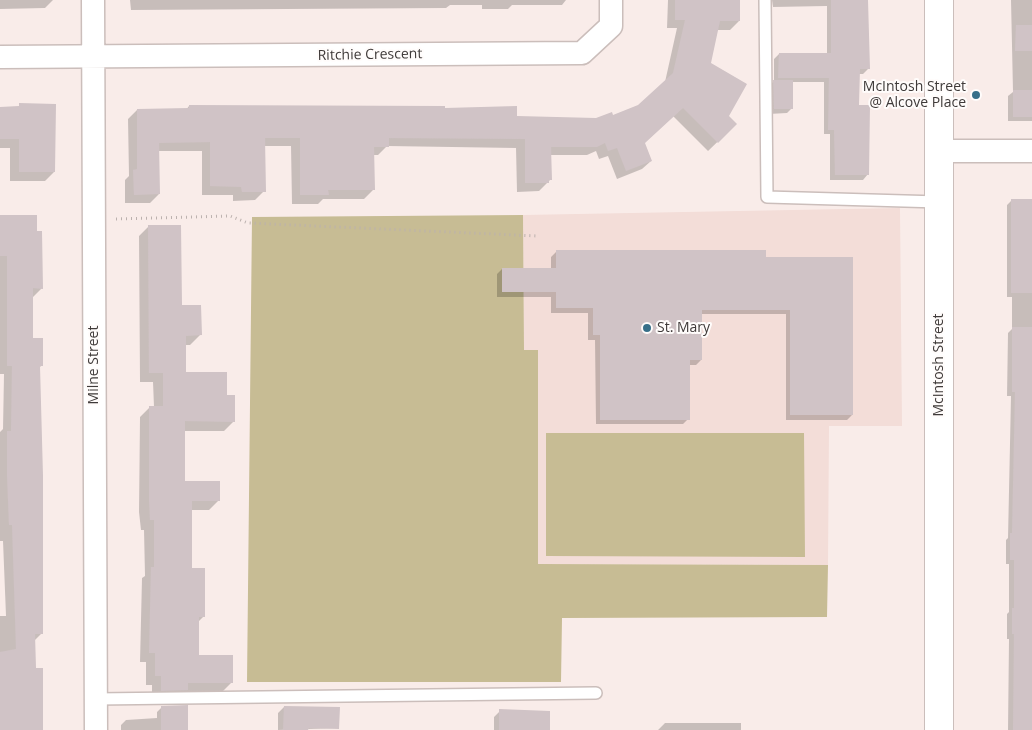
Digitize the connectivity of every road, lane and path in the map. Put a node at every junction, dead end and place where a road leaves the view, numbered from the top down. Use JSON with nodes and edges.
{"nodes":[{"id":1,"x":93,"y":0,"type":"edge"},
{"id":2,"x":611,"y":0,"type":"edge"},
{"id":3,"x":765,"y":0,"type":"edge"},
{"id":4,"x":939,"y":0,"type":"edge"},
{"id":5,"x":0,"y":57,"type":"edge"},
{"id":6,"x":93,"y":57,"type":"junction"},
{"id":7,"x":939,"y":151,"type":"junction"},
{"id":8,"x":1032,"y":151,"type":"edge"},
{"id":9,"x":939,"y":202,"type":"junction"},
{"id":10,"x":93,"y":219,"type":"junction"},
{"id":11,"x":538,"y":236,"type":"dead end"},
{"id":12,"x":596,"y":693,"type":"dead end"},
{"id":13,"x":96,"y":699,"type":"junction"},
{"id":14,"x":96,"y":730,"type":"edge"},
{"id":15,"x":940,"y":730,"type":"edge"}],
"edges":[{"from":1,"to":6,"type":"street","name":"Milne Street"},
{"from":2,"to":6,"type":"street","name":"Ritchie Crescent"},
{"from":3,"to":9,"type":"lane"},
{"from":4,"to":7,"type":"street","name":"McIntosh Street"},
{"from":5,"to":6,"type":"street","name":"Ritchie Crescent"},
{"from":6,"to":10,"type":"street","name":"Milne Street"},
{"from":7,"to":8,"type":"street"},
{"from":7,"to":9,"type":"street","name":"McIntosh Street"},
{"from":9,"to":15,"type":"street","name":"McIntosh Street"},
{"from":10,"to":11,"type":"path"},
{"from":10,"to":13,"type":"street","name":"Milne Street"},
{"from":12,"to":13,"type":"lane"},
{"from":13,"to":14,"type":"street","name":"Milne Street"}]}
